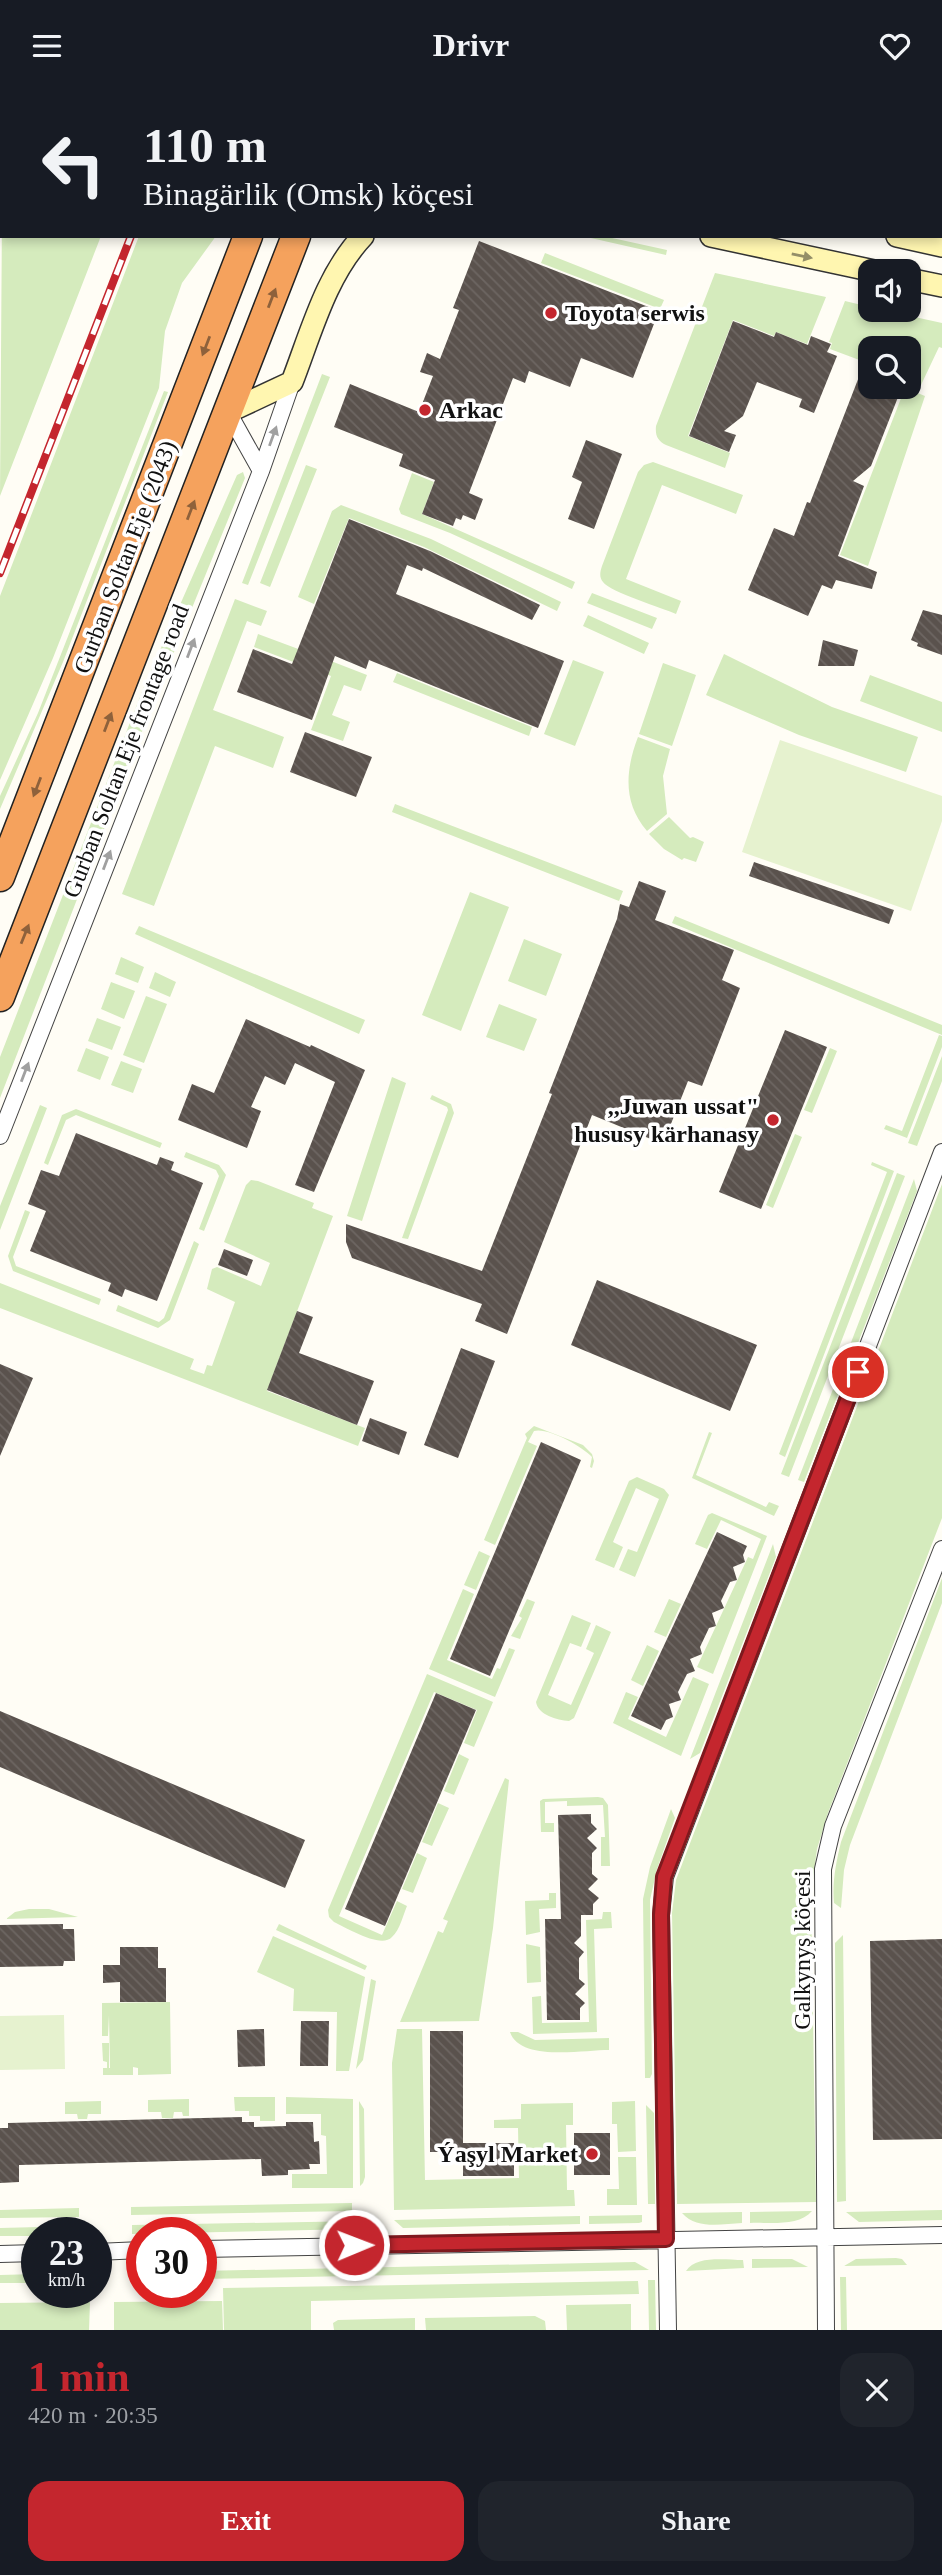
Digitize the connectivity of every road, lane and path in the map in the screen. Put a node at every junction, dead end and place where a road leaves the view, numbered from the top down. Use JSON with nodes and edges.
{"nodes":[{"id":1,"x":247,"y":238,"type":"edge"},
{"id":2,"x":295,"y":238,"type":"edge"},
{"id":3,"x":361,"y":238,"type":"edge"},
{"id":4,"x":720,"y":238,"type":"edge"},
{"id":5,"x":906,"y":238,"type":"edge"},
{"id":6,"x":942,"y":246,"type":"edge"},
{"id":7,"x":858,"y":268,"type":"edge"},
{"id":8,"x":921,"y":282,"type":"edge"},
{"id":9,"x":942,"y":286,"type":"edge"},
{"id":10,"x":292,"y":382,"type":"junction"},
{"id":11,"x":228,"y":412,"type":"junction"},
{"id":12,"x":261,"y":471,"type":"junction"},
{"id":13,"x":0,"y":877,"type":"edge"},
{"id":14,"x":0,"y":997,"type":"edge"},
{"id":15,"x":0,"y":1136,"type":"edge"},
{"id":16,"x":942,"y":1152,"type":"edge"},
{"id":17,"x":942,"y":1549,"type":"edge"},
{"id":18,"x":942,"y":2235,"type":"edge"},
{"id":19,"x":826,"y":2237,"type":"junction"},
{"id":20,"x":666,"y":2239,"type":"junction"},
{"id":21,"x":217,"y":2249,"type":"edge"},
{"id":22,"x":21,"y":2254,"type":"edge"},
{"id":23,"x":0,"y":2255,"type":"edge"},
{"id":24,"x":668,"y":2330,"type":"edge"},
{"id":25,"x":826,"y":2330,"type":"edge"}],
"edges":[{"from":1,"to":13,"type":"highway","name":"Gurban Soltan Eje (2043)","one_way":true},
{"from":11,"to":2,"type":"highway","name":"Gurban Soltan Eje (2043)","one_way":true},
{"from":3,"to":10,"type":"main road"},
{"from":4,"to":7,"type":"main road","one_way":true},
{"from":5,"to":6,"type":"main road"},
{"from":8,"to":9,"type":"main road"},
{"from":10,"to":11,"type":"main road"},
{"from":12,"to":10,"type":"street","name":"Gurban Soltan Eje frontage road","one_way":true},
{"from":11,"to":12,"type":"street"},
{"from":14,"to":11,"type":"highway","name":"Gurban Soltan Eje (2043)","one_way":true},
{"from":15,"to":12,"type":"street","name":"Gurban Soltan Eje frontage road","one_way":true},
{"from":16,"to":20,"type":"street"},
{"from":17,"to":19,"type":"street","name":"Galkynyş köçesi"},
{"from":18,"to":19,"type":"street"},
{"from":19,"to":20,"type":"street"},
{"from":19,"to":25,"type":"street","name":"Galkynyş köçesi"},
{"from":20,"to":21,"type":"street"},
{"from":20,"to":24,"type":"street"},
{"from":22,"to":23,"type":"street"}]}
